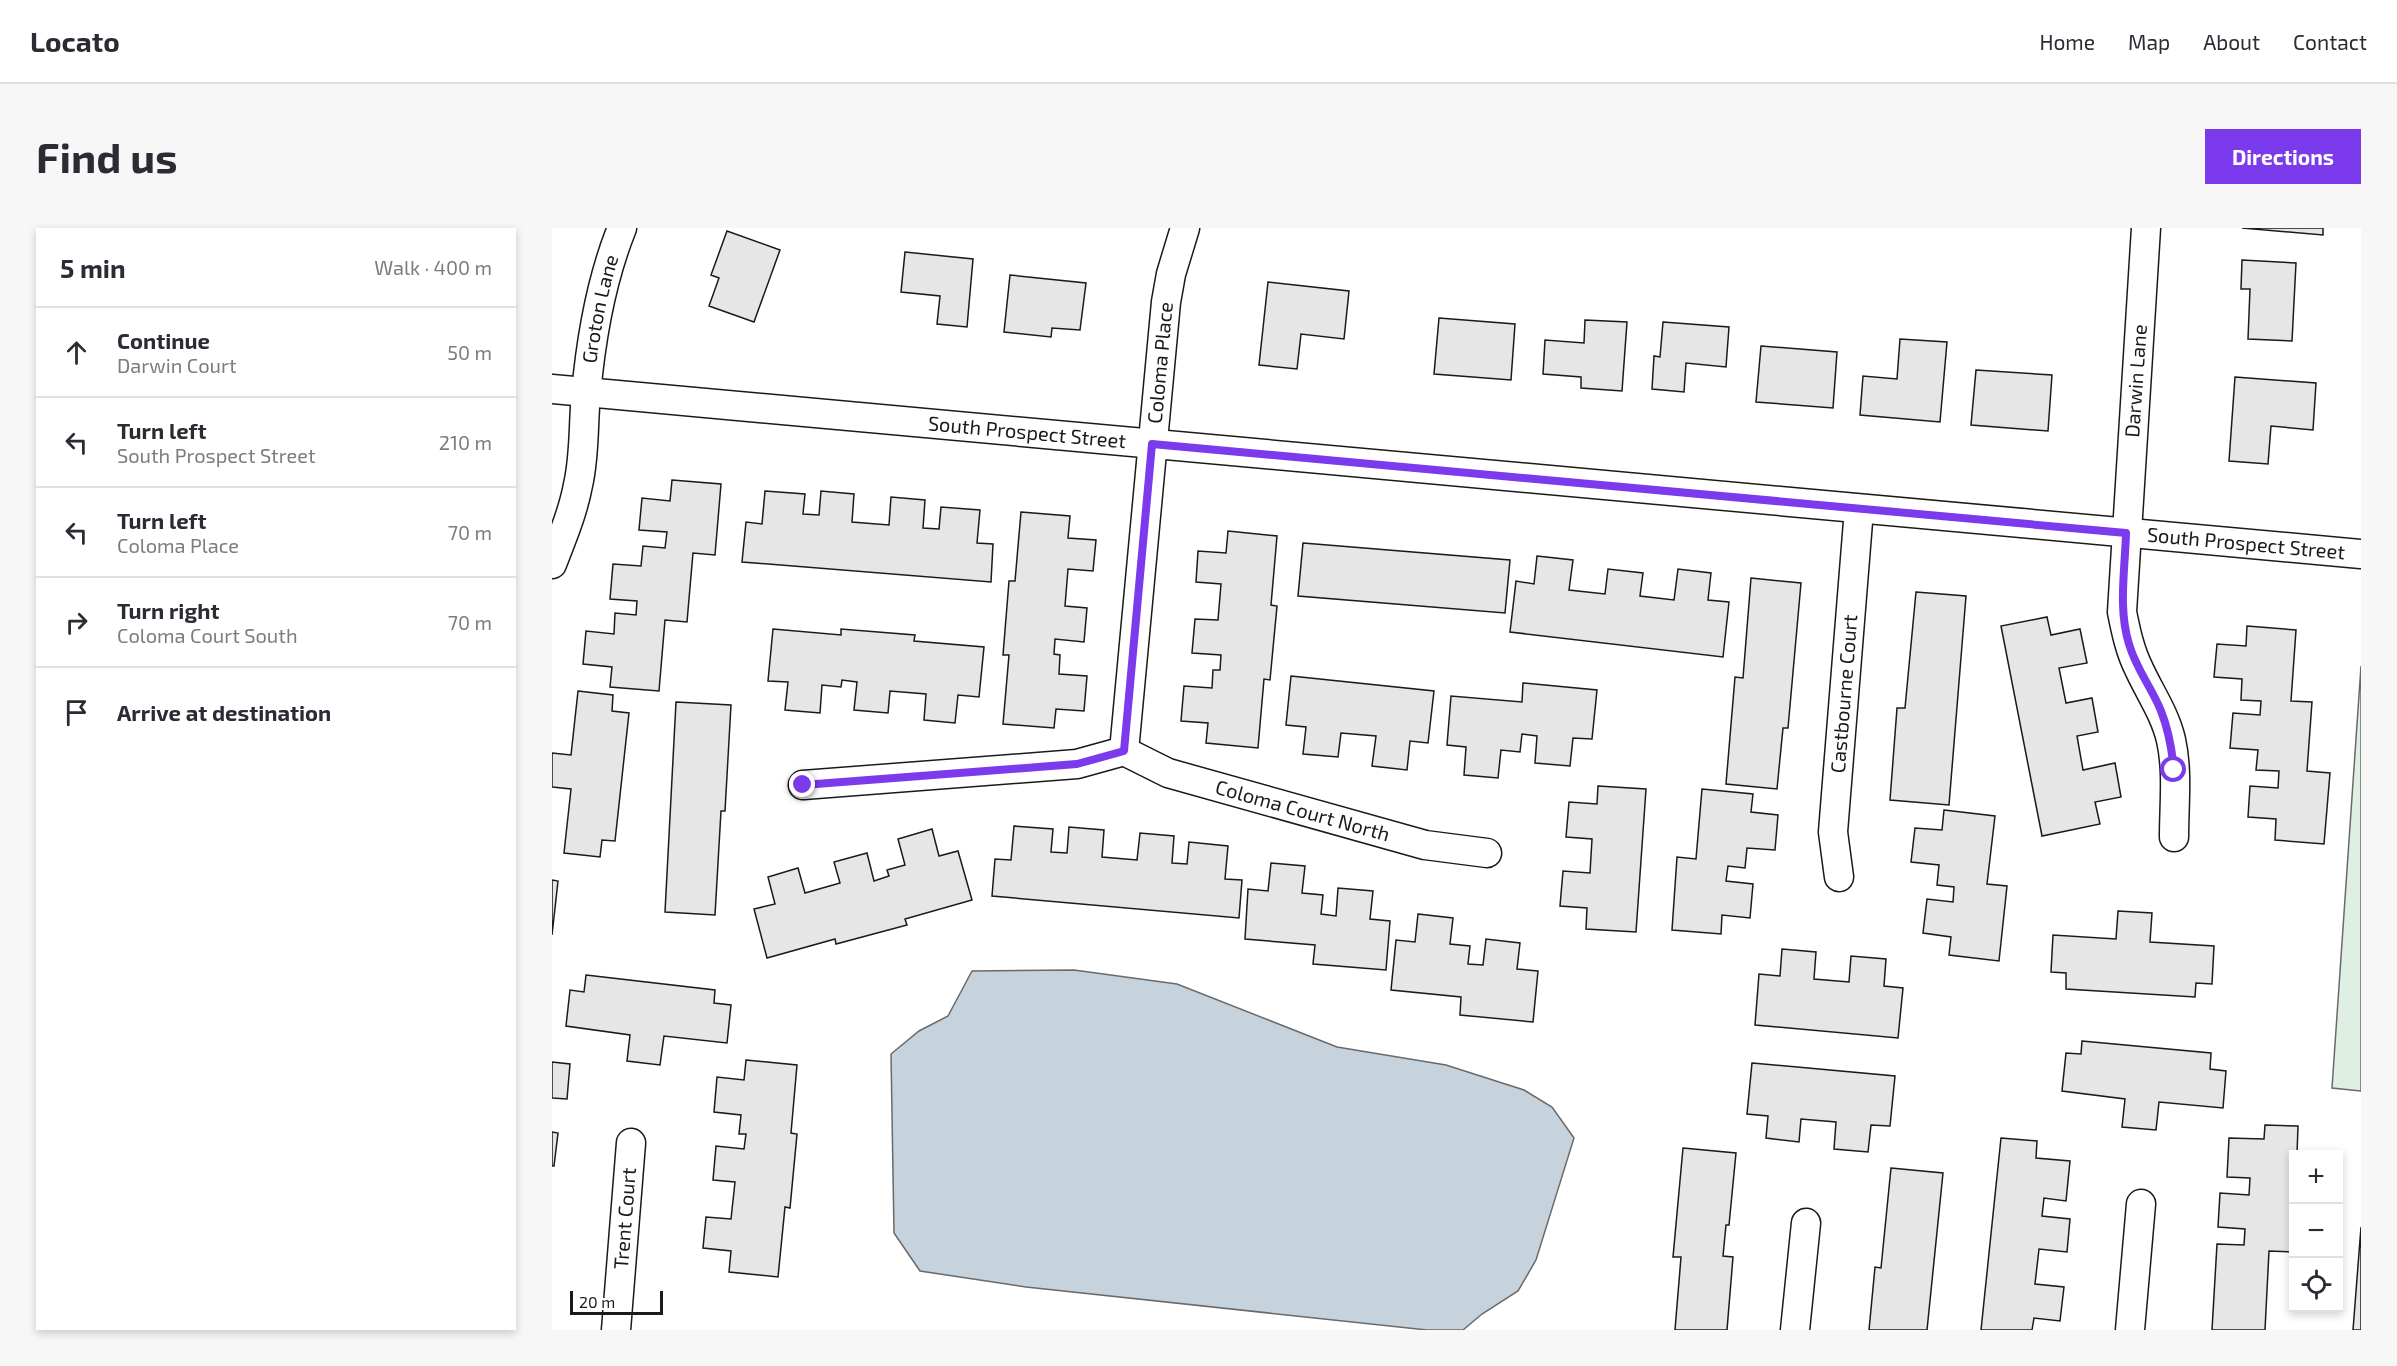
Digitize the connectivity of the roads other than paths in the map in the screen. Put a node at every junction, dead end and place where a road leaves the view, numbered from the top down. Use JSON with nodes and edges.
{"nodes":[{"id":1,"x":622,"y":228,"type":"edge"},
{"id":2,"x":1185,"y":228,"type":"edge"},
{"id":3,"x":2146,"y":228,"type":"edge"},
{"id":4,"x":552,"y":389,"type":"edge"},
{"id":5,"x":586,"y":392,"type":"junction"},
{"id":6,"x":1152,"y":444,"type":"junction"},
{"id":7,"x":1859,"y":509,"type":"junction"},
{"id":8,"x":2126,"y":533,"type":"junction"},
{"id":9,"x":2361,"y":554,"type":"edge"},
{"id":10,"x":552,"y":564,"type":"edge"},
{"id":11,"x":1124,"y":751,"type":"junction"},
{"id":12,"x":803,"y":785,"type":"dead end"},
{"id":13,"x":2174,"y":837,"type":"dead end"},
{"id":14,"x":1487,"y":853,"type":"dead end"},
{"id":15,"x":1839,"y":877,"type":"dead end"},
{"id":16,"x":631,"y":1143,"type":"dead end"},
{"id":17,"x":2141,"y":1204,"type":"dead end"},
{"id":18,"x":1806,"y":1223,"type":"dead end"},
{"id":19,"x":616,"y":1330,"type":"edge"},
{"id":20,"x":1795,"y":1330,"type":"edge"},
{"id":21,"x":2130,"y":1330,"type":"edge"}],
"edges":[{"from":1,"to":5,"type":"street","name":"Groton Lane"},
{"from":2,"to":6,"type":"street","name":"Coloma Place"},
{"from":3,"to":8,"type":"street","name":"Darwin Lane"},
{"from":4,"to":5,"type":"street","name":"South Prospect Street"},
{"from":5,"to":6,"type":"street","name":"South Prospect Street"},
{"from":5,"to":10,"type":"street","name":"Groton Lane"},
{"from":6,"to":7,"type":"street","name":"South Prospect Street"},
{"from":6,"to":11,"type":"street","name":"Coloma Place"},
{"from":7,"to":8,"type":"street","name":"South Prospect Street"},
{"from":7,"to":15,"type":"street","name":"Castbourne Court"},
{"from":8,"to":9,"type":"street","name":"South Prospect Street"},
{"from":8,"to":13,"type":"street","name":"Darwin Lane"},
{"from":11,"to":12,"type":"street"},
{"from":11,"to":14,"type":"street","name":"Coloma Court North"},
{"from":16,"to":19,"type":"street","name":"Trent Court"},
{"from":17,"to":21,"type":"street"},
{"from":18,"to":20,"type":"street"}]}
